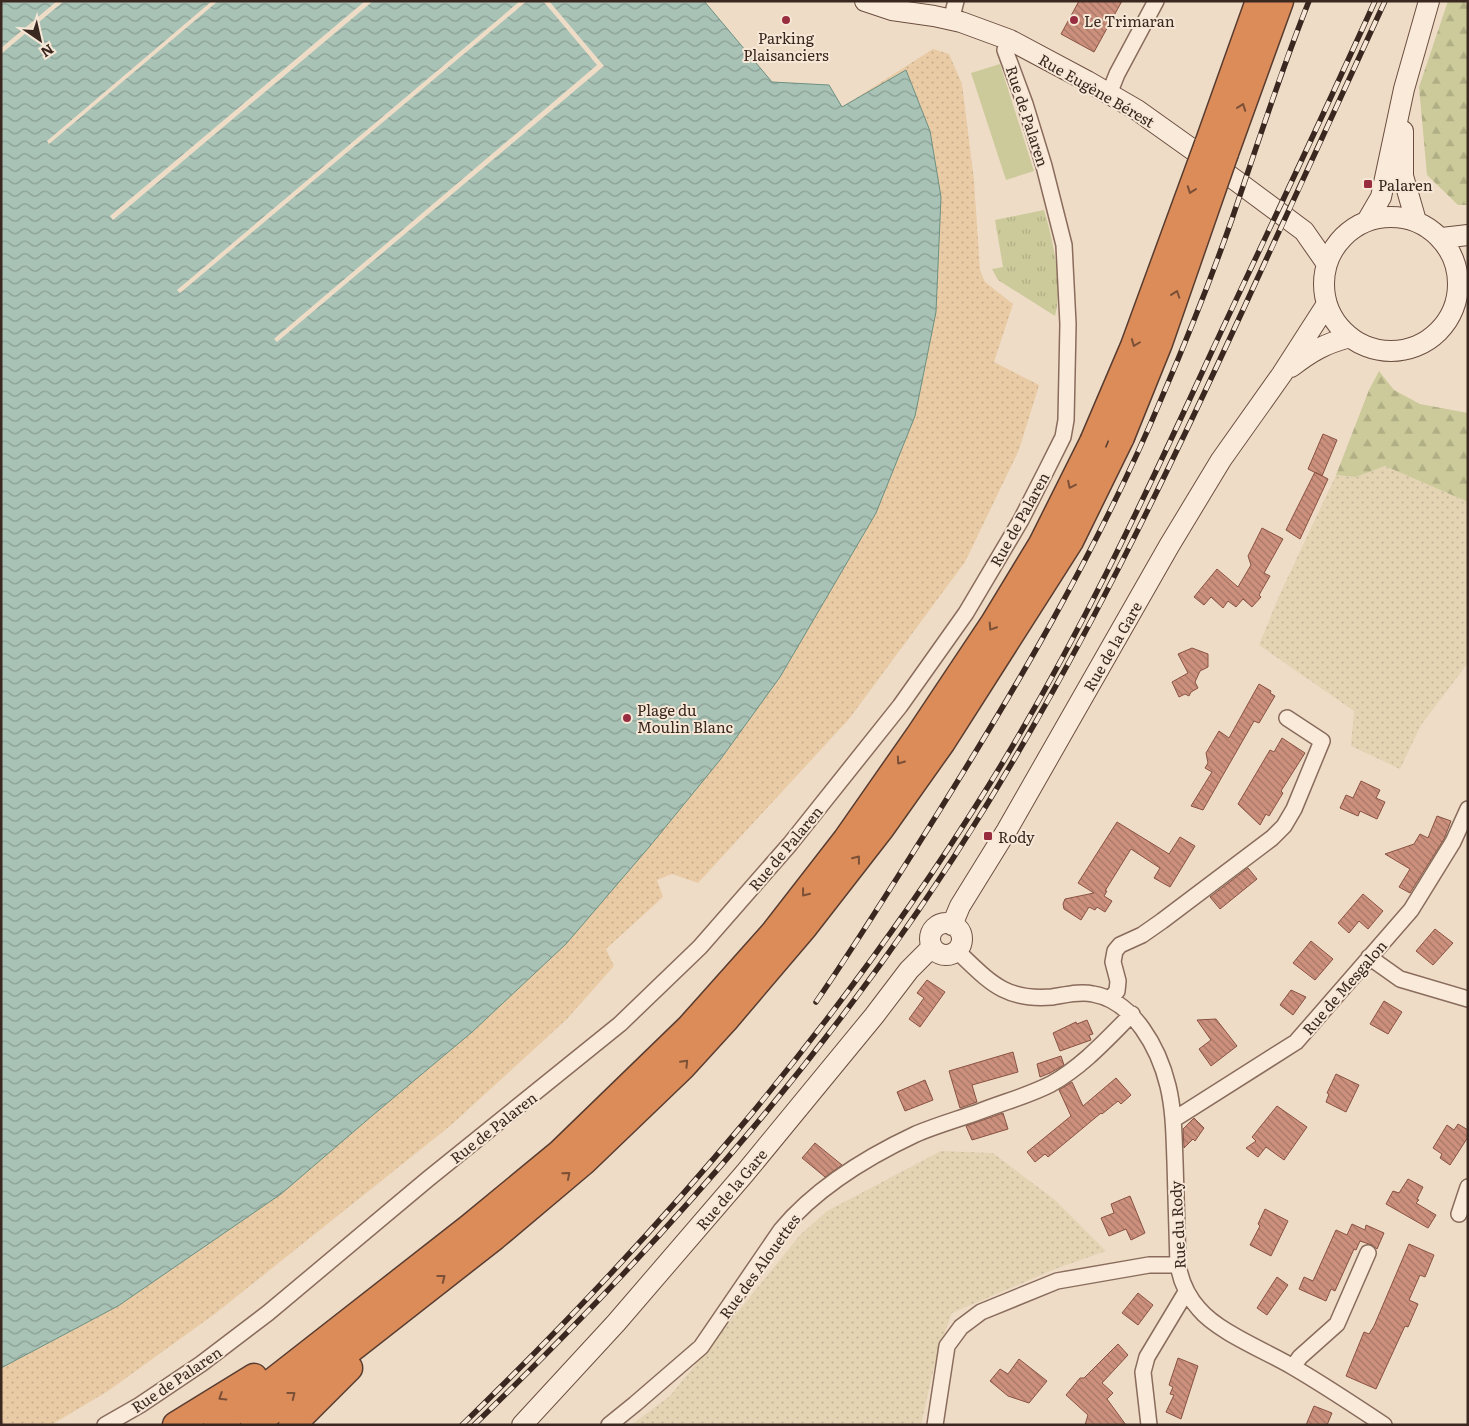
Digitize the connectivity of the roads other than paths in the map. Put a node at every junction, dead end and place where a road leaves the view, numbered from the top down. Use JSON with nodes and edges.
{"nodes":[{"id":1,"x":865,"y":1,"type":"edge"},
{"id":2,"x":1156,"y":1,"type":"edge"},
{"id":3,"x":1280,"y":1,"type":"edge"},
{"id":4,"x":1429,"y":1,"type":"edge"},
{"id":5,"x":954,"y":11,"type":"edge"},
{"id":6,"x":1260,"y":18,"type":"edge"},
{"id":7,"x":1005,"y":50,"type":"dead end"},
{"id":8,"x":1404,"y":89,"type":"junction"},
{"id":9,"x":1109,"y":94,"type":"junction"},
{"id":10,"x":1217,"y":149,"type":"junction"},
{"id":11,"x":1367,"y":221,"type":"junction"},
{"id":12,"x":1416,"y":221,"type":"junction"},
{"id":13,"x":1304,"y":231,"type":"junction"},
{"id":14,"x":1349,"y":232,"type":"junction"},
{"id":15,"x":1468,"y":235,"type":"edge"},
{"id":16,"x":1442,"y":238,"type":"junction"},
{"id":17,"x":1327,"y":264,"type":"junction"},
{"id":18,"x":1464,"y":272,"type":"edge"},
{"id":19,"x":1327,"y":304,"type":"junction"},
{"id":20,"x":1350,"y":337,"type":"junction"},
{"id":21,"x":1282,"y":374,"type":"junction"},
{"id":22,"x":1286,"y":718,"type":"dead end"},
{"id":23,"x":1468,"y":809,"type":"edge"},
{"id":24,"x":952,"y":925,"type":"junction"},
{"id":25,"x":932,"y":947,"type":"junction"},
{"id":26,"x":956,"y":951,"type":"junction"},
{"id":27,"x":1369,"y":957,"type":"junction"},
{"id":28,"x":1110,"y":999,"type":"junction"},
{"id":29,"x":1468,"y":999,"type":"edge"},
{"id":30,"x":1132,"y":1014,"type":"junction"},
{"id":31,"x":1173,"y":1120,"type":"junction"},
{"id":32,"x":1468,"y":1187,"type":"edge"},
{"id":33,"x":1459,"y":1214,"type":"dead end"},
{"id":34,"x":1368,"y":1253,"type":"dead end"},
{"id":35,"x":1178,"y":1265,"type":"junction"},
{"id":36,"x":1186,"y":1292,"type":"junction"},
{"id":37,"x":368,"y":1308,"type":"junction"},
{"id":38,"x":403,"y":1308,"type":"junction"},
{"id":39,"x":1293,"y":1367,"type":"junction"},
{"id":40,"x":105,"y":1425,"type":"edge"},
{"id":41,"x":176,"y":1425,"type":"edge"},
{"id":42,"x":217,"y":1425,"type":"edge"},
{"id":43,"x":254,"y":1425,"type":"edge"},
{"id":44,"x":292,"y":1425,"type":"edge"},
{"id":45,"x":522,"y":1425,"type":"edge"},
{"id":46,"x":609,"y":1425,"type":"edge"},
{"id":47,"x":935,"y":1425,"type":"edge"},
{"id":48,"x":1149,"y":1425,"type":"edge"},
{"id":49,"x":1384,"y":1425,"type":"edge"}],
"edges":[{"from":1,"to":5,"type":"main road","name":"Rue Eugène Bérest"},
{"from":2,"to":9,"type":"street"},
{"from":3,"to":6,"type":"highway"},
{"from":4,"to":8,"type":"main road"},
{"from":5,"to":9,"type":"main road","name":"Rue Eugène Bérest"},
{"from":6,"to":10,"type":"highway"},
{"from":7,"to":40,"type":"street","name":"Rue de Palaren"},
{"from":8,"to":11,"type":"main road"},
{"from":8,"to":12,"type":"main road"},
{"from":9,"to":13,"type":"main road","name":"Rue Eugène Bérest"},
{"from":10,"to":37,"type":"highway","one_way":true,"bridge":true},
{"from":38,"to":10,"type":"highway","one_way":true,"bridge":true},
{"from":11,"to":12,"type":"main road"},
{"from":11,"to":14,"type":"main road"},
{"from":12,"to":16,"type":"main road"},
{"from":13,"to":14,"type":"main road","name":"Rue Eugène Bérest"},
{"from":13,"to":17,"type":"main road","name":"Rue Eugène Bérest"},
{"from":14,"to":17,"type":"main road"},
{"from":15,"to":16,"type":"main road"},
{"from":16,"to":18,"type":"main road"},
{"from":17,"to":19,"type":"main road"},
{"from":18,"to":20,"type":"main road"},
{"from":19,"to":20,"type":"main road"},
{"from":19,"to":21,"type":"main road","name":"Rue de la Gare"},
{"from":20,"to":21,"type":"main road","name":"Rue de la Gare"},
{"from":21,"to":24,"type":"main road","name":"Rue de la Gare"},
{"from":22,"to":28,"type":"street"},
{"from":23,"to":27,"type":"street","name":"Rue de Mesgalon"},
{"from":24,"to":25,"type":"main road"},
{"from":24,"to":26,"type":"main road"},
{"from":25,"to":26,"type":"main road"},
{"from":25,"to":45,"type":"main road","name":"Rue de la Gare"},
{"from":26,"to":28,"type":"street","name":"Rue du Rody"},
{"from":27,"to":29,"type":"street"},
{"from":27,"to":31,"type":"street","name":"Rue de Mesgalon"},
{"from":28,"to":30,"type":"street","name":"Rue du Rody"},
{"from":30,"to":31,"type":"street","name":"Rue du Rody"},
{"from":30,"to":46,"type":"street","name":"Rue des Alouettes"},
{"from":31,"to":35,"type":"street","name":"Rue du Rody"},
{"from":32,"to":33,"type":"street"},
{"from":34,"to":39,"type":"street"},
{"from":35,"to":36,"type":"street","name":"Rue du Rody"},
{"from":35,"to":47,"type":"street"},
{"from":36,"to":39,"type":"street","name":"Rue du Rody"},
{"from":36,"to":48,"type":"street"},
{"from":37,"to":41,"type":"highway","one_way":true},
{"from":37,"to":42,"type":"highway"},
{"from":43,"to":38,"type":"highway","one_way":true},
{"from":38,"to":44,"type":"highway"},
{"from":39,"to":49,"type":"street","name":"Rue du Rody"}]}
